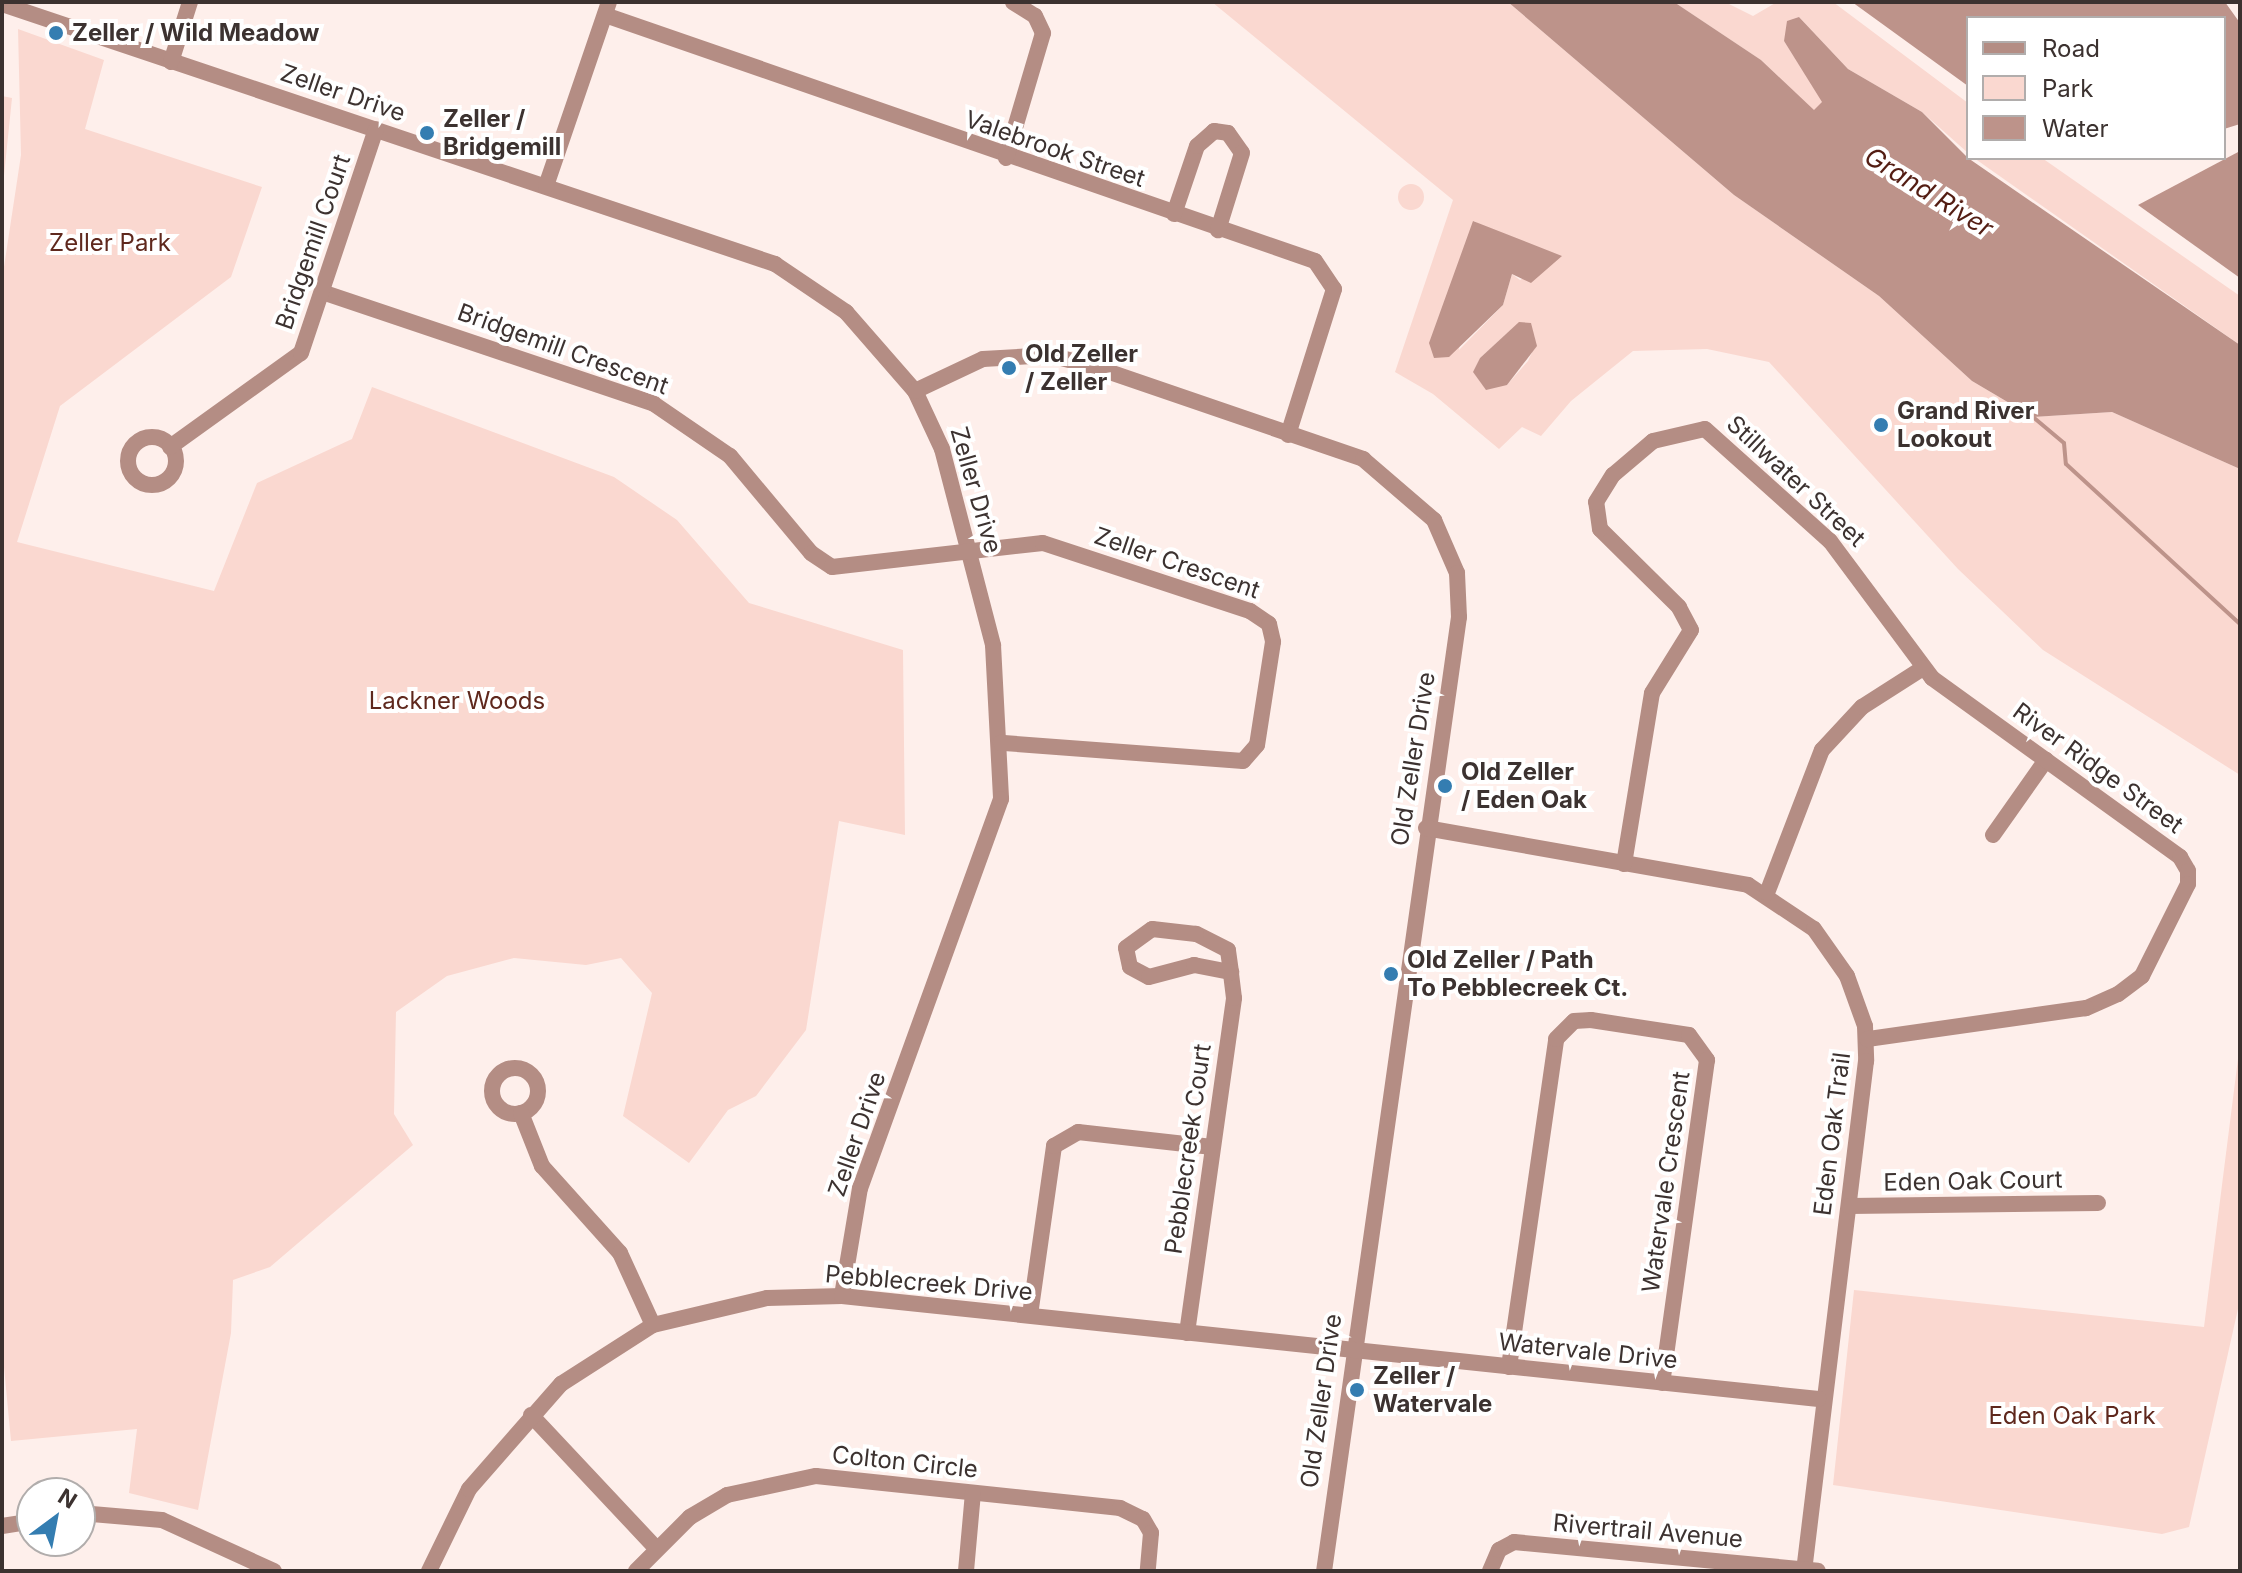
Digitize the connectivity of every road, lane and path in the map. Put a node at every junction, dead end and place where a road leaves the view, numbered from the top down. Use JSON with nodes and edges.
{"nodes":[{"id":1,"x":190,"y":2,"type":"edge"},
{"id":2,"x":1013,"y":2,"type":"edge"},
{"id":3,"x":2,"y":4,"type":"edge"},
{"id":4,"x":607,"y":9,"type":"edge"},
{"id":5,"x":171,"y":62,"type":"junction"},
{"id":6,"x":376,"y":129,"type":"junction"},
{"id":7,"x":1006,"y":158,"type":"junction"},
{"id":8,"x":546,"y":186,"type":"junction"},
{"id":9,"x":1174,"y":214,"type":"junction"},
{"id":10,"x":1218,"y":230,"type":"junction"},
{"id":11,"x":322,"y":292,"type":"junction"},
{"id":12,"x":915,"y":391,"type":"junction"},
{"id":13,"x":1288,"y":435,"type":"junction"},
{"id":14,"x":170,"y":447,"type":"dead end"},
{"id":15,"x":969,"y":553,"type":"junction"},
{"id":16,"x":1923,"y":668,"type":"junction"},
{"id":17,"x":1001,"y":743,"type":"junction"},
{"id":18,"x":2046,"y":760,"type":"junction"},
{"id":19,"x":1426,"y":828,"type":"junction"},
{"id":20,"x":1993,"y":835,"type":"dead end"},
{"id":21,"x":1624,"y":864,"type":"junction"},
{"id":22,"x":1767,"y":893,"type":"junction"},
{"id":23,"x":1231,"y":972,"type":"junction"},
{"id":24,"x":1867,"y":1039,"type":"junction"},
{"id":25,"x":521,"y":1113,"type":"dead end"},
{"id":26,"x":1212,"y":1147,"type":"junction"},
{"id":27,"x":2098,"y":1203,"type":"dead end"},
{"id":28,"x":1849,"y":1206,"type":"junction"},
{"id":29,"x":842,"y":1296,"type":"junction"},
{"id":30,"x":1030,"y":1315,"type":"junction"},
{"id":31,"x":653,"y":1325,"type":"junction"},
{"id":32,"x":1187,"y":1333,"type":"junction"},
{"id":33,"x":1352,"y":1351,"type":"junction"},
{"id":34,"x":1509,"y":1367,"type":"junction"},
{"id":35,"x":1662,"y":1383,"type":"junction"},
{"id":36,"x":1819,"y":1399,"type":"junction"},
{"id":37,"x":531,"y":1415,"type":"junction"},
{"id":38,"x":973,"y":1493,"type":"junction"},
{"id":39,"x":96,"y":1514,"type":"edge"},
{"id":40,"x":655,"y":1547,"type":"junction"},
{"id":41,"x":274,"y":1571,"type":"edge"},
{"id":42,"x":429,"y":1571,"type":"edge"},
{"id":43,"x":636,"y":1571,"type":"edge"},
{"id":44,"x":966,"y":1571,"type":"edge"},
{"id":45,"x":1148,"y":1571,"type":"edge"},
{"id":46,"x":1324,"y":1571,"type":"edge"},
{"id":47,"x":1490,"y":1571,"type":"edge"},
{"id":48,"x":1809,"y":1571,"type":"edge"}],
"edges":[{"from":1,"to":5,"type":"street"},
{"from":2,"to":7,"type":"street"},
{"from":3,"to":5,"type":"street","name":"Zeller Drive"},
{"from":4,"to":7,"type":"street","name":"Valebrook Street"},
{"from":4,"to":8,"type":"street"},
{"from":5,"to":6,"type":"street","name":"Zeller Drive"},
{"from":6,"to":8,"type":"street","name":"Zeller Drive"},
{"from":6,"to":11,"type":"street","name":"Bridgemill Court"},
{"from":7,"to":9,"type":"street","name":"Valebrook Street"},
{"from":8,"to":12,"type":"street","name":"Zeller Drive"},
{"from":9,"to":10,"type":"street","name":"Valebrook Street"},
{"from":9,"to":10,"type":"street"},
{"from":10,"to":13,"type":"street","name":"Valebrook Street"},
{"from":11,"to":14,"type":"street","name":"Bridgemill Court"},
{"from":11,"to":15,"type":"street","name":"Bridgemill Crescent"},
{"from":12,"to":13,"type":"street","name":"Old Zeller Drive"},
{"from":12,"to":15,"type":"street","name":"Zeller Drive"},
{"from":13,"to":19,"type":"street","name":"Old Zeller Drive"},
{"from":15,"to":17,"type":"street","name":"Zeller Drive"},
{"from":15,"to":17,"type":"street","name":"Zeller Crescent"},
{"from":16,"to":18,"type":"street","name":"River Ridge Street"},
{"from":16,"to":21,"type":"street","name":"Stillwater Street"},
{"from":16,"to":22,"type":"street"},
{"from":17,"to":29,"type":"street","name":"Zeller Drive"},
{"from":18,"to":20,"type":"street"},
{"from":18,"to":24,"type":"street","name":"River Ridge Street"},
{"from":19,"to":21,"type":"street"},
{"from":19,"to":33,"type":"street","name":"Old Zeller Drive"},
{"from":21,"to":22,"type":"street"},
{"from":22,"to":24,"type":"street","name":"Eden Oak Trail"},
{"from":23,"to":23,"type":"street"},
{"from":23,"to":26,"type":"street","name":"Pebblecreek Court"},
{"from":24,"to":28,"type":"street","name":"Eden Oak Trail"},
{"from":25,"to":31,"type":"street"},
{"from":26,"to":30,"type":"street"},
{"from":26,"to":32,"type":"street","name":"Pebblecreek Court"},
{"from":27,"to":28,"type":"street","name":"Eden Oak Court"},
{"from":28,"to":36,"type":"street","name":"Eden Oak Trail"},
{"from":29,"to":30,"type":"street","name":"Pebblecreek Drive"},
{"from":29,"to":31,"type":"street","name":"Pebblecreek Drive"},
{"from":30,"to":32,"type":"street","name":"Pebblecreek Drive"},
{"from":31,"to":37,"type":"street","name":"Pebblecreek Drive"},
{"from":32,"to":33,"type":"street","name":"Pebblecreek Drive"},
{"from":33,"to":34,"type":"street","name":"Watervale Drive"},
{"from":33,"to":46,"type":"street","name":"Old Zeller Drive"},
{"from":34,"to":35,"type":"street","name":"Watervale Drive"},
{"from":34,"to":35,"type":"street","name":"Watervale Crescent"},
{"from":35,"to":36,"type":"street","name":"Watervale Drive"},
{"from":36,"to":48,"type":"street","name":"Eden Oak Trail"},
{"from":37,"to":40,"type":"street"},
{"from":37,"to":42,"type":"street","name":"Pebblecreek Drive"},
{"from":38,"to":40,"type":"street","name":"Colton Circle"},
{"from":38,"to":44,"type":"street"},
{"from":38,"to":45,"type":"street","name":"Colton Circle"},
{"from":39,"to":41,"type":"street"},
{"from":40,"to":43,"type":"street","name":"Colton Circle"},
{"from":47,"to":48,"type":"street","name":"Rivertrail Avenue"}]}
